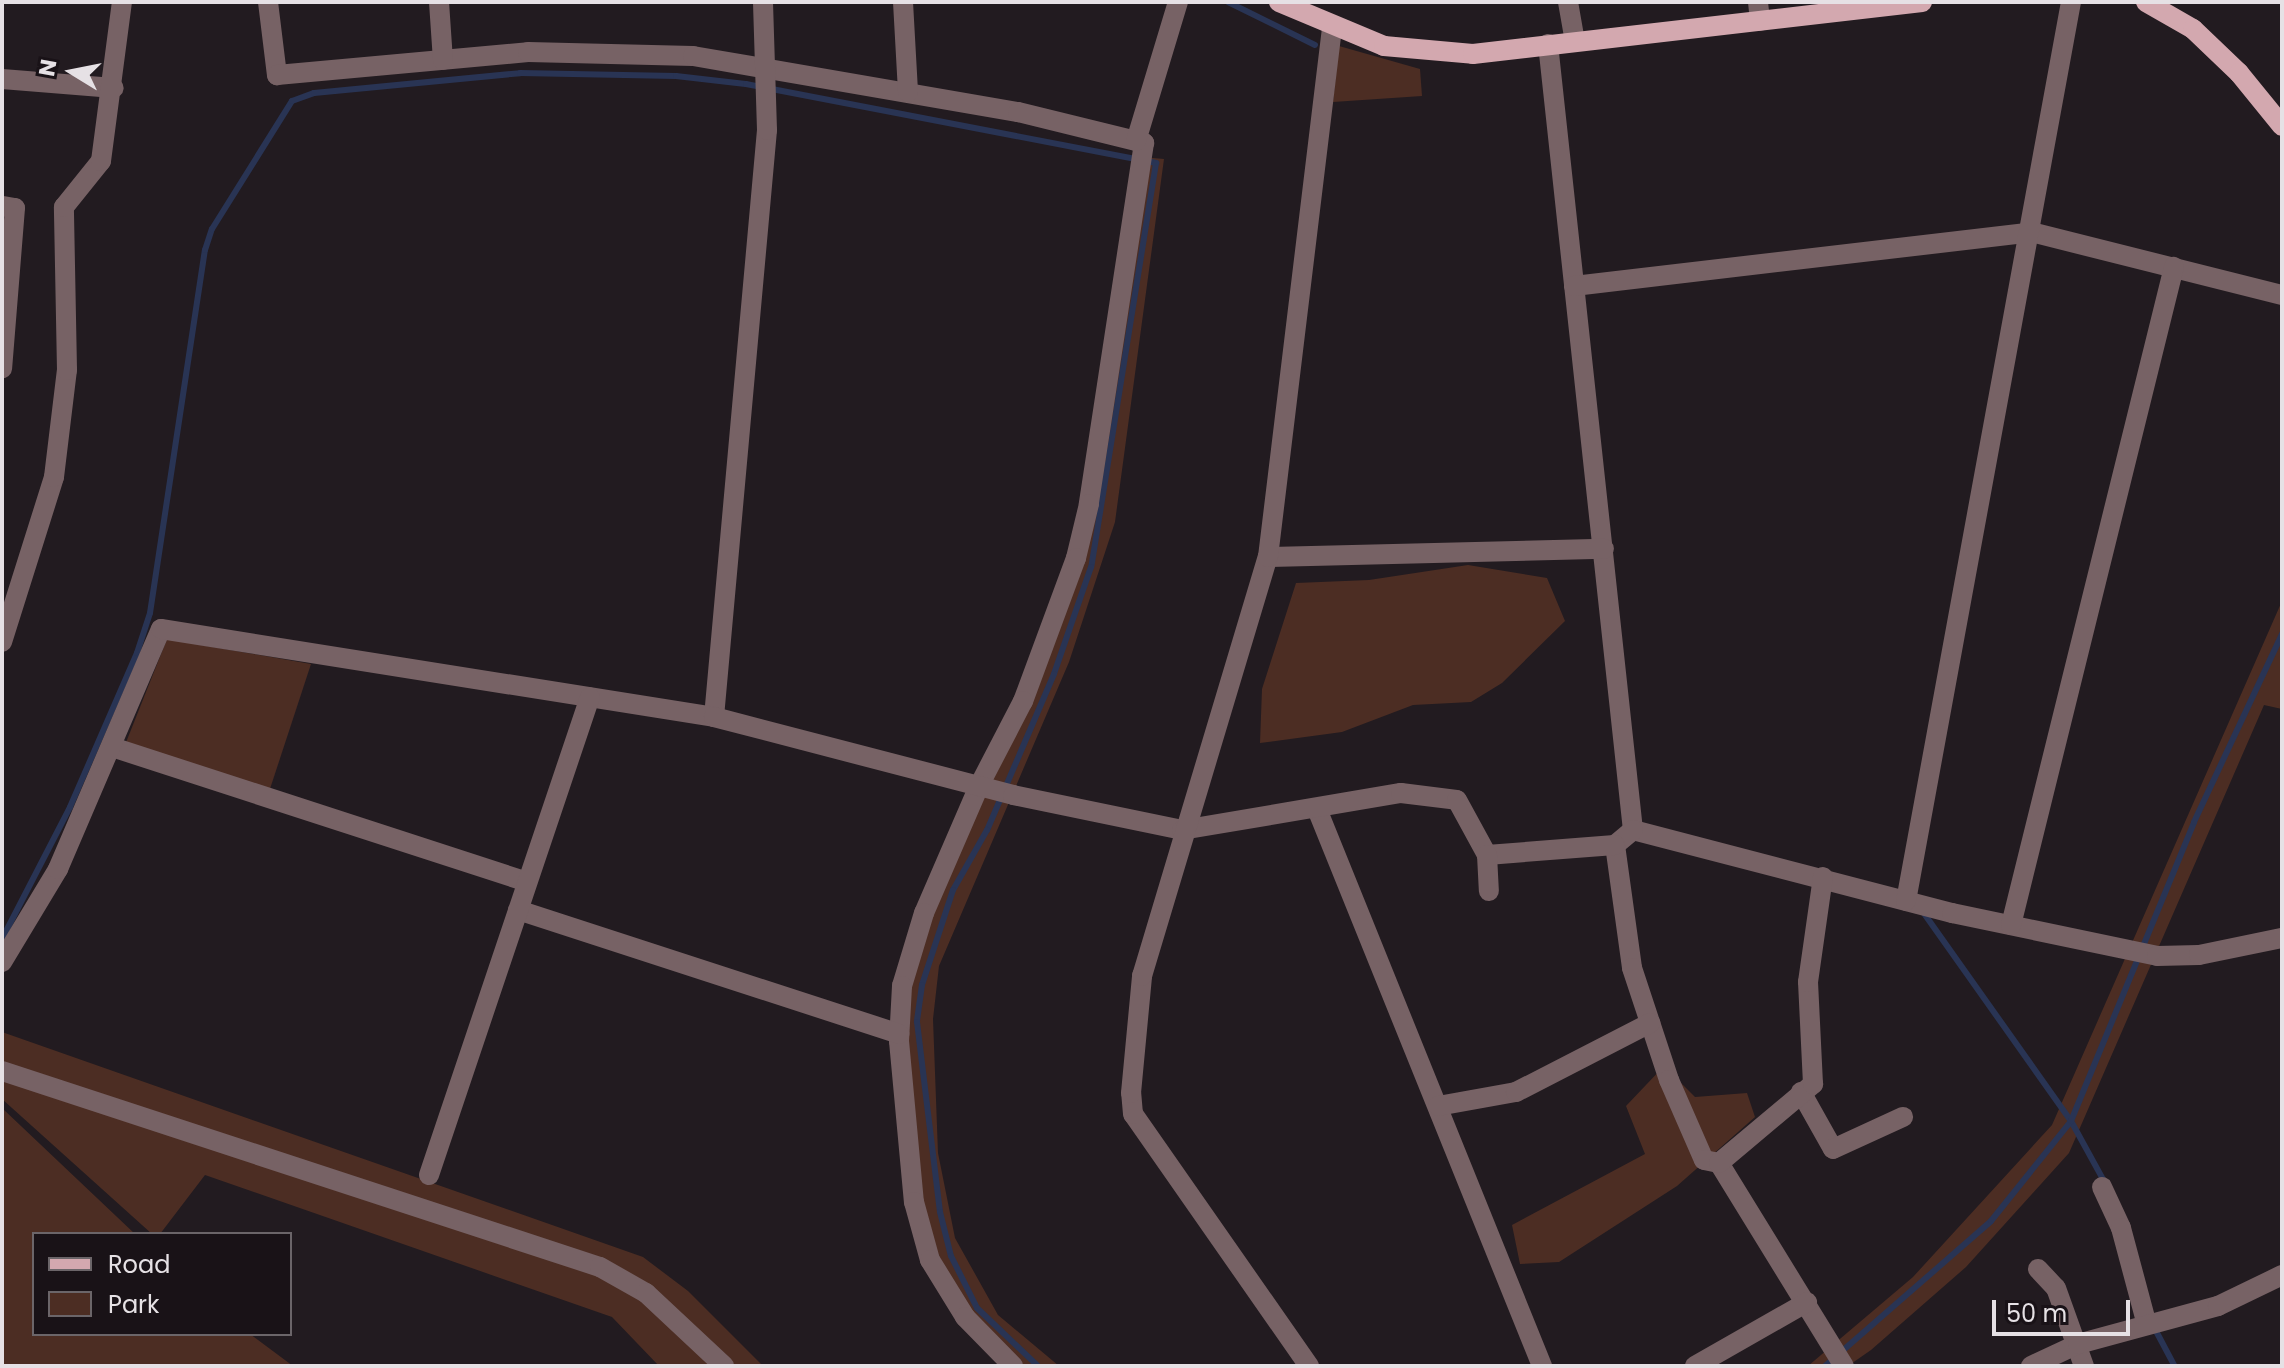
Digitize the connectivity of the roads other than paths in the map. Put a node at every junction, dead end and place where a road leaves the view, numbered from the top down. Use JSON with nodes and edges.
{"nodes":[{"id":1,"x":122,"y":2,"type":"edge"},
{"id":2,"x":268,"y":2,"type":"edge"},
{"id":3,"x":439,"y":2,"type":"edge"},
{"id":4,"x":763,"y":2,"type":"edge"},
{"id":5,"x":903,"y":2,"type":"edge"},
{"id":6,"x":1178,"y":2,"type":"edge"},
{"id":7,"x":1279,"y":2,"type":"edge"},
{"id":8,"x":1568,"y":2,"type":"edge"},
{"id":9,"x":1922,"y":2,"type":"edge"},
{"id":10,"x":2071,"y":2,"type":"edge"},
{"id":11,"x":2146,"y":2,"type":"edge"},
{"id":12,"x":1894,"y":4,"type":"edge"},
{"id":13,"x":2169,"y":7,"type":"edge"},
{"id":14,"x":1759,"y":11,"type":"edge"},
{"id":15,"x":1332,"y":28,"type":"junction"},
{"id":16,"x":1575,"y":41,"type":"junction"},
{"id":17,"x":1548,"y":44,"type":"junction"},
{"id":18,"x":443,"y":60,"type":"junction"},
{"id":19,"x":767,"y":66,"type":"junction"},
{"id":20,"x":2,"y":79,"type":"edge"},
{"id":21,"x":114,"y":88,"type":"junction"},
{"id":22,"x":908,"y":92,"type":"junction"},
{"id":23,"x":2282,"y":126,"type":"edge"},
{"id":24,"x":1136,"y":141,"type":"junction"},
{"id":25,"x":2,"y":206,"type":"edge"},
{"id":26,"x":2031,"y":232,"type":"junction"},
{"id":27,"x":2174,"y":267,"type":"junction"},
{"id":28,"x":1574,"y":286,"type":"junction"},
{"id":29,"x":2282,"y":295,"type":"edge"},
{"id":30,"x":2,"y":368,"type":"edge"},
{"id":31,"x":1604,"y":549,"type":"junction"},
{"id":32,"x":1268,"y":557,"type":"junction"},
{"id":33,"x":2,"y":642,"type":"edge"},
{"id":34,"x":590,"y":697,"type":"junction"},
{"id":35,"x":714,"y":717,"type":"junction"},
{"id":36,"x":112,"y":747,"type":"junction"},
{"id":37,"x":981,"y":786,"type":"junction"},
{"id":38,"x":1317,"y":809,"type":"junction"},
{"id":39,"x":1182,"y":830,"type":"junction"},
{"id":40,"x":1633,"y":830,"type":"junction"},
{"id":41,"x":1615,"y":845,"type":"junction"},
{"id":42,"x":1487,"y":855,"type":"junction"},
{"id":43,"x":1823,"y":877,"type":"junction"},
{"id":44,"x":527,"y":882,"type":"junction"},
{"id":45,"x":1489,"y":891,"type":"dead end"},
{"id":46,"x":1906,"y":901,"type":"junction"},
{"id":47,"x":518,"y":910,"type":"junction"},
{"id":48,"x":2011,"y":925,"type":"junction"},
{"id":49,"x":2282,"y":938,"type":"edge"},
{"id":50,"x":2,"y":962,"type":"edge"},
{"id":51,"x":1650,"y":1023,"type":"junction"},
{"id":52,"x":899,"y":1034,"type":"junction"},
{"id":53,"x":2,"y":1071,"type":"edge"},
{"id":54,"x":1801,"y":1092,"type":"junction"},
{"id":55,"x":1438,"y":1106,"type":"junction"},
{"id":56,"x":1903,"y":1117,"type":"dead end"},
{"id":57,"x":1719,"y":1163,"type":"junction"},
{"id":58,"x":429,"y":1175,"type":"dead end"},
{"id":59,"x":2102,"y":1187,"type":"dead end"},
{"id":60,"x":2038,"y":1269,"type":"dead end"},
{"id":61,"x":2282,"y":1275,"type":"edge"},
{"id":62,"x":1807,"y":1302,"type":"junction"},
{"id":63,"x":2147,"y":1325,"type":"junction"},
{"id":64,"x":2078,"y":1344,"type":"junction"},
{"id":65,"x":724,"y":1366,"type":"edge"},
{"id":66,"x":1013,"y":1366,"type":"edge"},
{"id":67,"x":1309,"y":1366,"type":"edge"},
{"id":68,"x":1542,"y":1366,"type":"edge"},
{"id":69,"x":1695,"y":1366,"type":"edge"},
{"id":70,"x":1844,"y":1366,"type":"edge"},
{"id":71,"x":2031,"y":1366,"type":"edge"},
{"id":72,"x":2084,"y":1366,"type":"edge"}],
"edges":[{"from":1,"to":21,"type":"street"},
{"from":2,"to":18,"type":"street"},
{"from":3,"to":18,"type":"street"},
{"from":4,"to":19,"type":"street"},
{"from":5,"to":22,"type":"street"},
{"from":6,"to":24,"type":"street"},
{"from":7,"to":15,"type":"main road"},
{"from":8,"to":16,"type":"street"},
{"from":9,"to":12,"type":"main road"},
{"from":10,"to":26,"type":"street"},
{"from":11,"to":13,"type":"main road"},
{"from":12,"to":14,"type":"main road"},
{"from":13,"to":23,"type":"main road"},
{"from":14,"to":16,"type":"main road"},
{"from":15,"to":17,"type":"main road"},
{"from":15,"to":32,"type":"street"},
{"from":16,"to":17,"type":"main road"},
{"from":17,"to":28,"type":"street"},
{"from":18,"to":19,"type":"street"},
{"from":19,"to":22,"type":"street"},
{"from":19,"to":35,"type":"street"},
{"from":20,"to":21,"type":"street"},
{"from":21,"to":33,"type":"street"},
{"from":22,"to":24,"type":"street"},
{"from":24,"to":37,"type":"street"},
{"from":25,"to":30,"type":"street"},
{"from":26,"to":27,"type":"street"},
{"from":26,"to":28,"type":"street"},
{"from":26,"to":46,"type":"street"},
{"from":27,"to":29,"type":"street"},
{"from":27,"to":48,"type":"street"},
{"from":28,"to":31,"type":"street"},
{"from":31,"to":32,"type":"street"},
{"from":31,"to":40,"type":"street"},
{"from":32,"to":39,"type":"street"},
{"from":34,"to":35,"type":"street"},
{"from":34,"to":36,"type":"street"},
{"from":34,"to":44,"type":"street"},
{"from":35,"to":37,"type":"street"},
{"from":36,"to":44,"type":"street"},
{"from":36,"to":50,"type":"street"},
{"from":37,"to":39,"type":"street"},
{"from":37,"to":52,"type":"street"},
{"from":38,"to":39,"type":"street"},
{"from":38,"to":42,"type":"street"},
{"from":38,"to":55,"type":"street"},
{"from":39,"to":67,"type":"street"},
{"from":40,"to":41,"type":"street"},
{"from":40,"to":43,"type":"street"},
{"from":41,"to":42,"type":"street"},
{"from":41,"to":51,"type":"street"},
{"from":42,"to":45,"type":"street"},
{"from":43,"to":46,"type":"street"},
{"from":43,"to":54,"type":"street"},
{"from":44,"to":47,"type":"street"},
{"from":46,"to":48,"type":"street"},
{"from":47,"to":52,"type":"street"},
{"from":47,"to":58,"type":"street"},
{"from":48,"to":49,"type":"street"},
{"from":51,"to":55,"type":"street"},
{"from":51,"to":57,"type":"street"},
{"from":52,"to":66,"type":"street"},
{"from":53,"to":65,"type":"street"},
{"from":54,"to":56,"type":"street"},
{"from":54,"to":57,"type":"street"},
{"from":55,"to":68,"type":"street"},
{"from":57,"to":62,"type":"street"},
{"from":59,"to":63,"type":"street"},
{"from":60,"to":64,"type":"street"},
{"from":61,"to":63,"type":"street"},
{"from":62,"to":69,"type":"street"},
{"from":62,"to":70,"type":"street"},
{"from":63,"to":64,"type":"street"},
{"from":64,"to":71,"type":"street"},
{"from":64,"to":72,"type":"street"}]}
